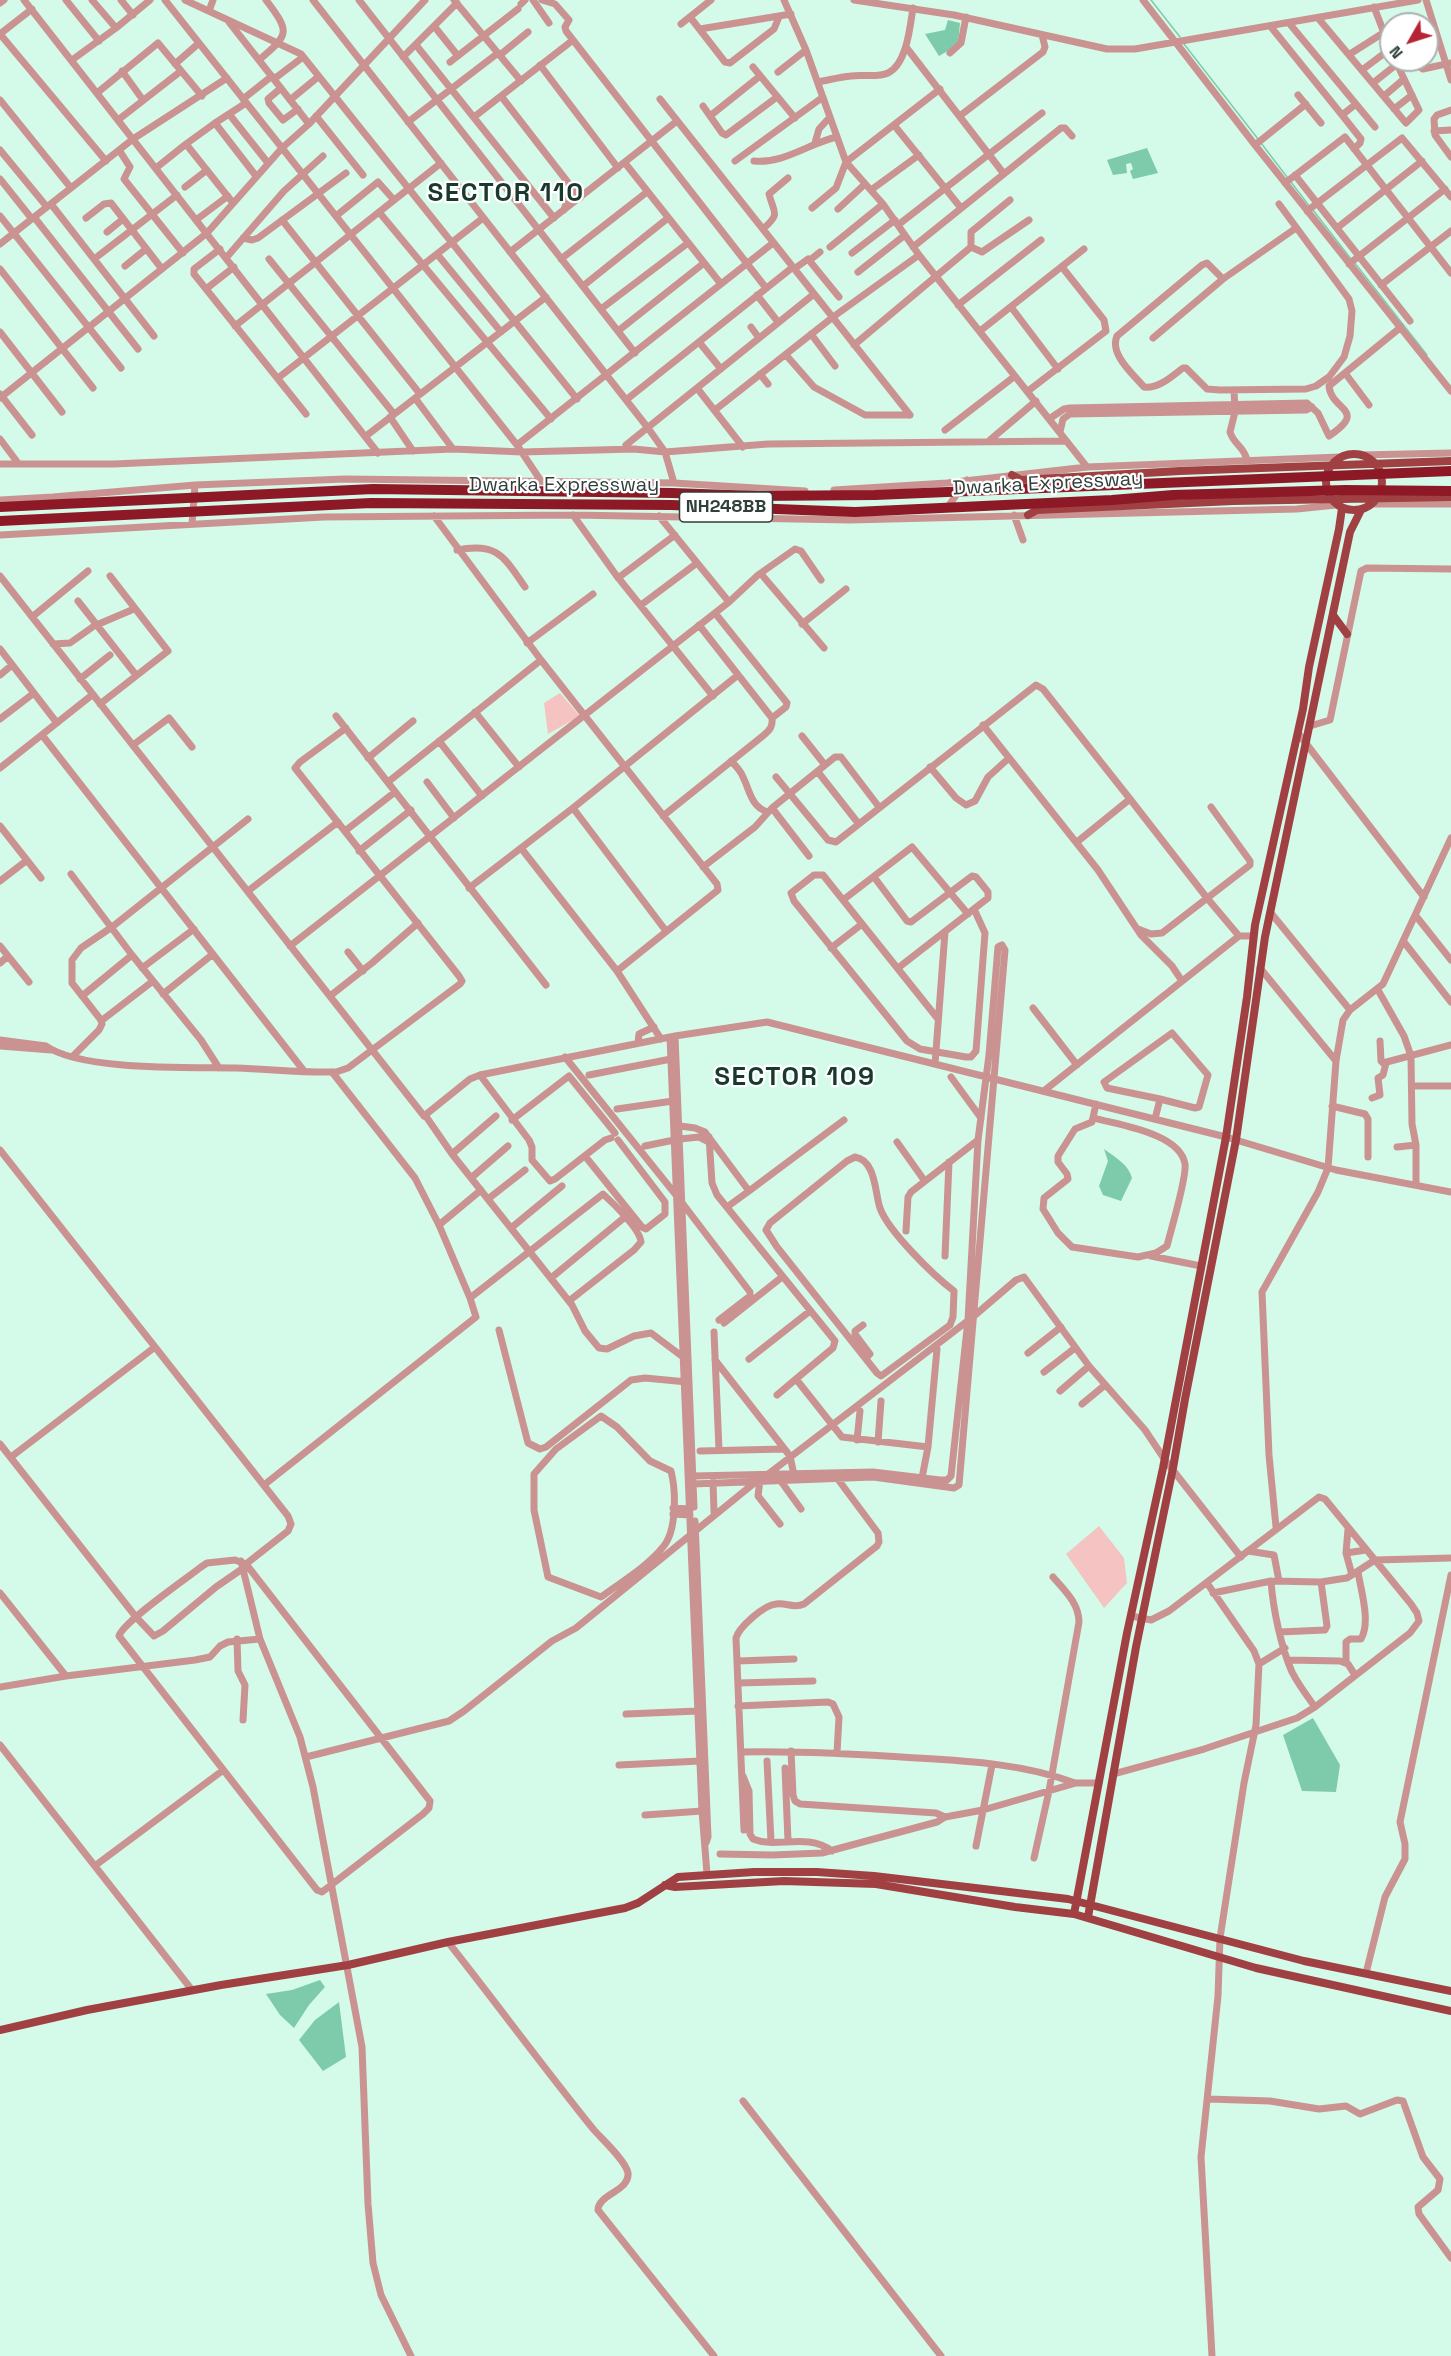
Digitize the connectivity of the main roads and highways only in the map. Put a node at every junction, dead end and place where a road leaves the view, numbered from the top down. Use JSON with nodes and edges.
{"nodes":[{"id":1,"x":1451,"y":461,"type":"edge"},
{"id":2,"x":1451,"y":471,"type":"edge"},
{"id":3,"x":1012,"y":475,"type":"road end"},
{"id":4,"x":1451,"y":491,"type":"edge"},
{"id":5,"x":1451,"y":497,"type":"edge"},
{"id":6,"x":1339,"y":506,"type":"junction"},
{"id":7,"x":0,"y":507,"type":"edge"},
{"id":8,"x":1361,"y":510,"type":"junction"},
{"id":9,"x":1028,"y":515,"type":"road end"},
{"id":10,"x":0,"y":521,"type":"edge"},
{"id":11,"x":1333,"y":615,"type":"junction"},
{"id":12,"x":1347,"y":634,"type":"road end"},
{"id":13,"x":664,"y":1885,"type":"junction"},
{"id":14,"x":1077,"y":1901,"type":"junction"},
{"id":15,"x":1089,"y":1904,"type":"junction"},
{"id":16,"x":1074,"y":1914,"type":"junction"},
{"id":17,"x":1088,"y":1917,"type":"junction"},
{"id":18,"x":1451,"y":1991,"type":"edge"},
{"id":19,"x":1451,"y":2011,"type":"edge"},
{"id":20,"x":0,"y":2030,"type":"edge"}],
"edges":[{"from":1,"to":3,"type":"main road"},
{"from":2,"to":7,"type":"highway","name":"Dwarka Expressway","number":"NH248BB"},
{"from":4,"to":10,"type":"highway","name":"Dwarka Expressway","number":"NH248BB"},
{"from":5,"to":9,"type":"main road"},
{"from":6,"to":8,"type":"main road"},
{"from":6,"to":8,"type":"main road"},
{"from":6,"to":14,"type":"main road"},
{"from":8,"to":11,"type":"main road"},
{"from":11,"to":12,"type":"main road"},
{"from":11,"to":15,"type":"main road"},
{"from":13,"to":14,"type":"main road"},
{"from":13,"to":16,"type":"main road"},
{"from":13,"to":20,"type":"main road"},
{"from":14,"to":15,"type":"main road"},
{"from":14,"to":16,"type":"main road"},
{"from":15,"to":17,"type":"main road"},
{"from":15,"to":18,"type":"main road"},
{"from":16,"to":17,"type":"main road"},
{"from":17,"to":19,"type":"main road"}]}
